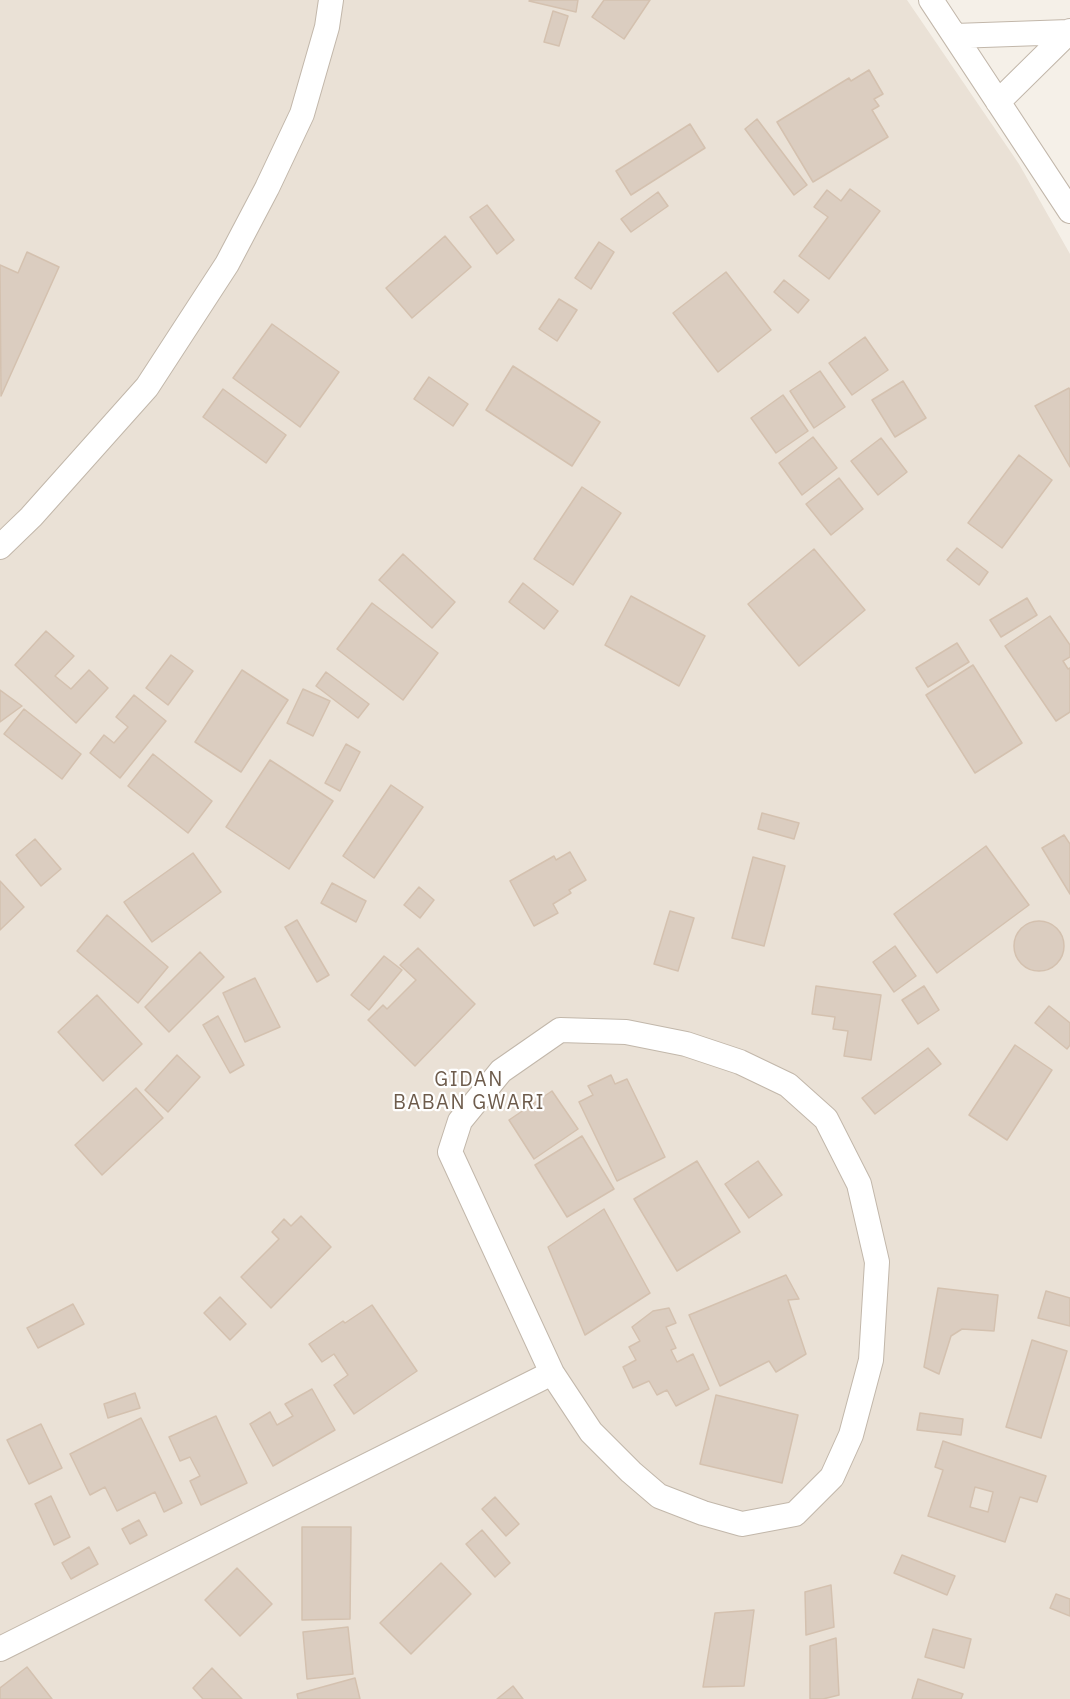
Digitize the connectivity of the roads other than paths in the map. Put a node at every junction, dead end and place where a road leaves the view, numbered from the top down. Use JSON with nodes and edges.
{"nodes":[{"id":1,"x":331,"y":0,"type":"edge"},
{"id":2,"x":931,"y":0,"type":"edge"},
{"id":3,"x":1069,"y":31,"type":"edge"},
{"id":4,"x":955,"y":36,"type":"junction"},
{"id":5,"x":998,"y":102,"type":"junction"},
{"id":6,"x":1070,"y":211,"type":"edge"},
{"id":7,"x":0,"y":547,"type":"edge"},
{"id":8,"x":552,"y":1374,"type":"junction"},
{"id":9,"x":0,"y":1649,"type":"edge"}],
"edges":[{"from":1,"to":7,"type":"street"},
{"from":2,"to":4,"type":"street"},
{"from":3,"to":4,"type":"street"},
{"from":3,"to":5,"type":"street"},
{"from":4,"to":5,"type":"street"},
{"from":5,"to":6,"type":"street"},
{"from":8,"to":8,"type":"street"},
{"from":8,"to":9,"type":"street"}]}
